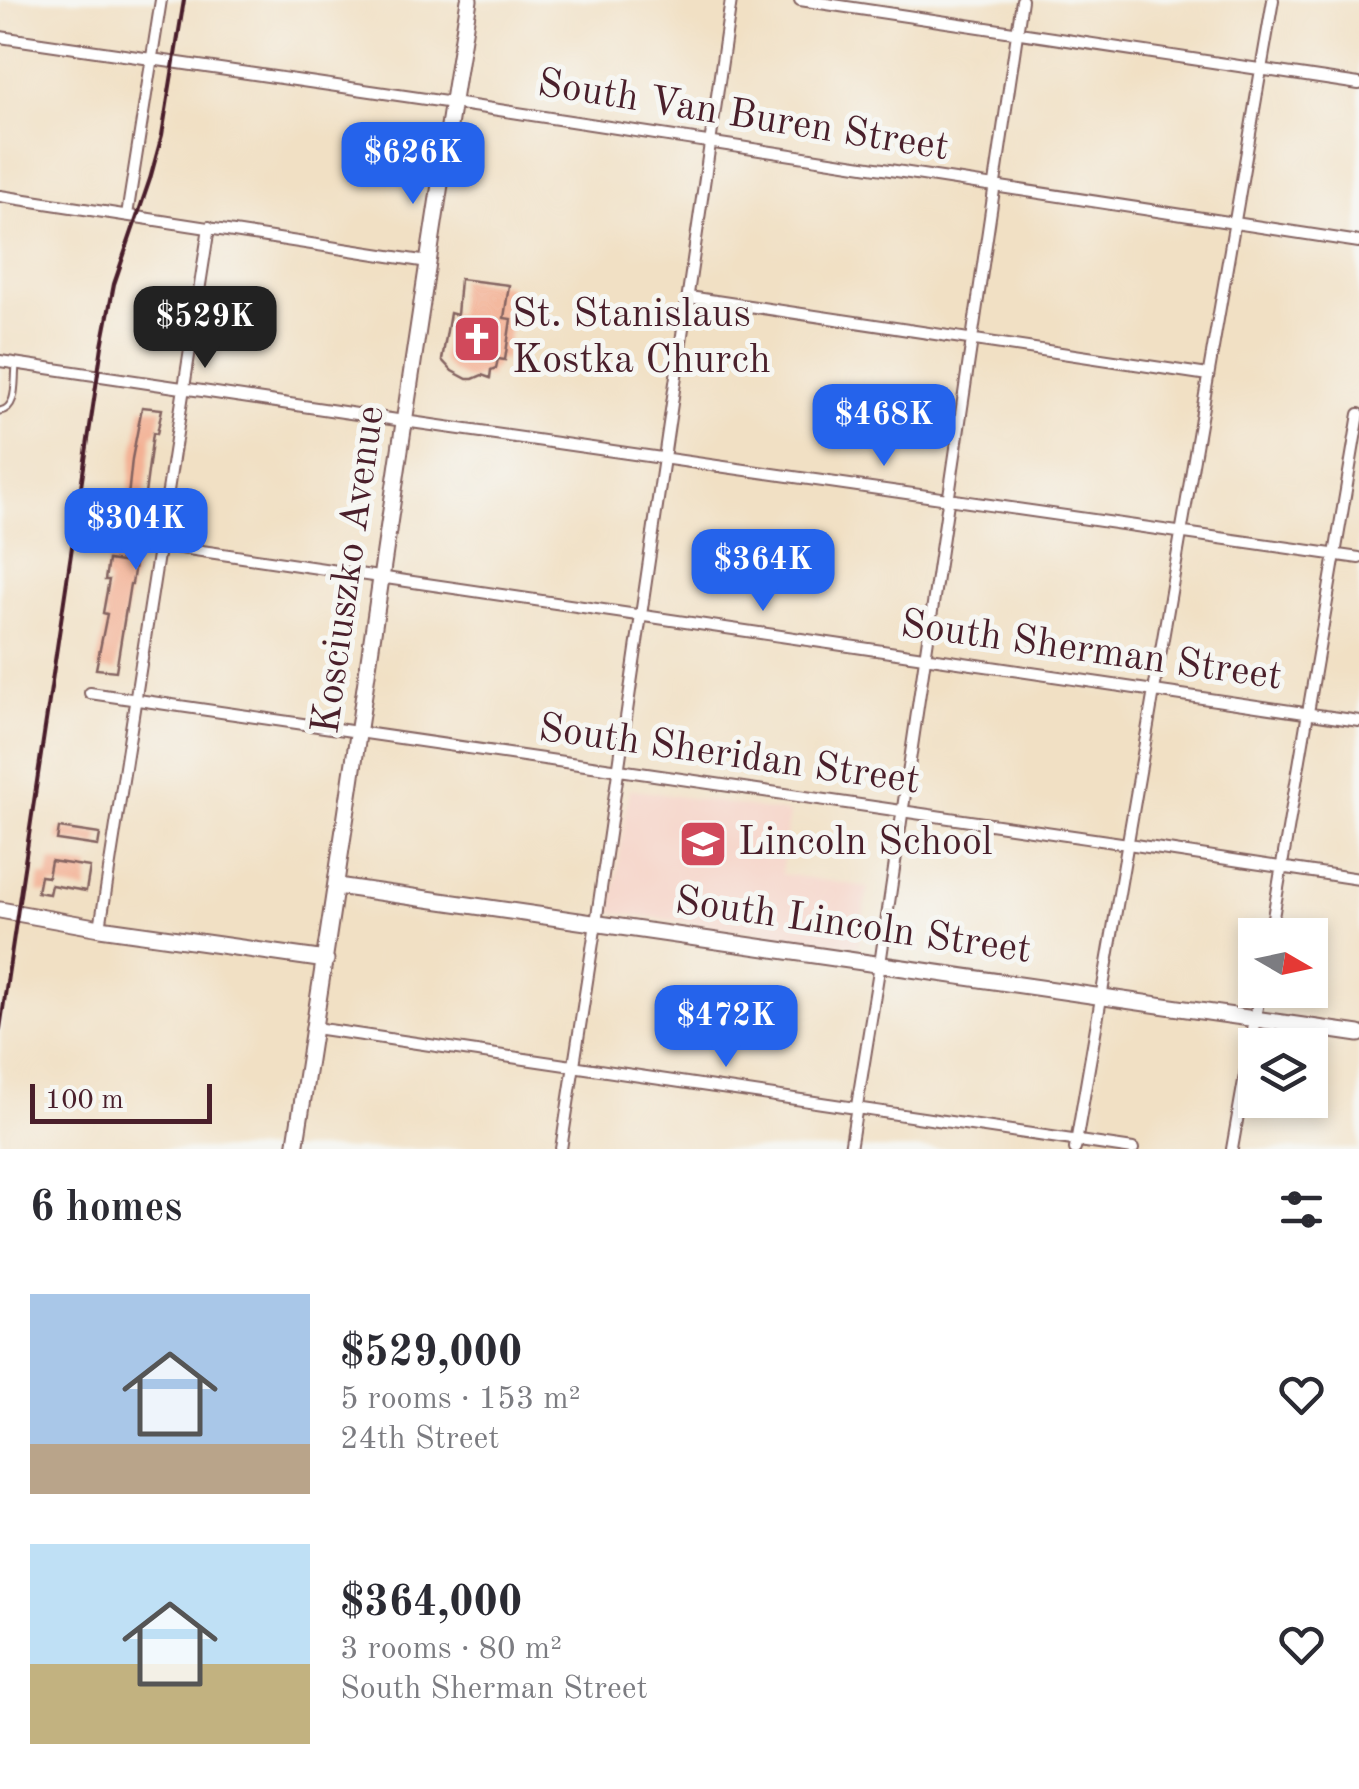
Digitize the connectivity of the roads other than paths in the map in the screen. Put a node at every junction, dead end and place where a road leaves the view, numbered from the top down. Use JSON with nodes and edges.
{"nodes":[{"id":1,"x":161,"y":0,"type":"edge"},
{"id":2,"x":469,"y":0,"type":"edge"},
{"id":3,"x":731,"y":0,"type":"edge"},
{"id":4,"x":800,"y":0,"type":"edge"},
{"id":5,"x":1022,"y":0,"type":"edge"},
{"id":6,"x":1274,"y":0,"type":"edge"},
{"id":7,"x":1018,"y":32,"type":"junction"},
{"id":8,"x":0,"y":37,"type":"edge"},
{"id":9,"x":152,"y":58,"type":"junction"},
{"id":10,"x":1261,"y":69,"type":"junction"},
{"id":11,"x":1359,"y":84,"type":"edge"},
{"id":12,"x":452,"y":103,"type":"junction"},
{"id":13,"x":710,"y":143,"type":"junction"},
{"id":14,"x":995,"y":186,"type":"junction"},
{"id":15,"x":0,"y":196,"type":"edge"},
{"id":16,"x":126,"y":215,"type":"junction"},
{"id":17,"x":1235,"y":222,"type":"junction"},
{"id":18,"x":209,"y":227,"type":"junction"},
{"id":19,"x":1359,"y":242,"type":"edge"},
{"id":20,"x":428,"y":262,"type":"junction"},
{"id":21,"x":689,"y":298,"type":"junction"},
{"id":22,"x":972,"y":339,"type":"junction"},
{"id":23,"x":0,"y":360,"type":"edge"},
{"id":24,"x":16,"y":363,"type":"junction"},
{"id":25,"x":1208,"y":375,"type":"junction"},
{"id":26,"x":183,"y":388,"type":"junction"},
{"id":27,"x":0,"y":411,"type":"edge"},
{"id":28,"x":1359,"y":414,"type":"edge"},
{"id":29,"x":404,"y":421,"type":"junction"},
{"id":30,"x":664,"y":458,"type":"junction"},
{"id":31,"x":948,"y":499,"type":"junction"},
{"id":32,"x":1181,"y":533,"type":"junction"},
{"id":33,"x":161,"y":545,"type":"junction"},
{"id":34,"x":1335,"y":555,"type":"junction"},
{"id":35,"x":1359,"y":558,"type":"edge"},
{"id":36,"x":382,"y":579,"type":"junction"},
{"id":37,"x":640,"y":617,"type":"junction"},
{"id":38,"x":925,"y":658,"type":"junction"},
{"id":39,"x":1154,"y":692,"type":"junction"},
{"id":40,"x":90,"y":694,"type":"dead end"},
{"id":41,"x":136,"y":700,"type":"junction"},
{"id":42,"x":1307,"y":714,"type":"junction"},
{"id":43,"x":1359,"y":721,"type":"edge"},
{"id":44,"x":359,"y":732,"type":"junction"},
{"id":45,"x":618,"y":769,"type":"junction"},
{"id":46,"x":902,"y":811,"type":"junction"},
{"id":47,"x":1128,"y":844,"type":"junction"},
{"id":48,"x":1282,"y":868,"type":"junction"},
{"id":49,"x":1359,"y":879,"type":"edge"},
{"id":50,"x":337,"y":886,"type":"junction"},
{"id":51,"x":0,"y":910,"type":"edge"},
{"id":52,"x":1273,"y":918,"type":"edge"},
{"id":53,"x":596,"y":923,"type":"junction"},
{"id":54,"x":100,"y":928,"type":"junction"},
{"id":55,"x":326,"y":960,"type":"junction"},
{"id":56,"x":880,"y":964,"type":"junction"},
{"id":57,"x":1102,"y":996,"type":"junction"},
{"id":58,"x":1257,"y":1008,"type":"edge"},
{"id":59,"x":1255,"y":1018,"type":"junction"},
{"id":60,"x":314,"y":1028,"type":"junction"},
{"id":61,"x":1359,"y":1034,"type":"edge"},
{"id":62,"x":574,"y":1068,"type":"junction"},
{"id":63,"x":857,"y":1109,"type":"junction"},
{"id":64,"x":1075,"y":1145,"type":"edge"},
{"id":65,"x":296,"y":1149,"type":"edge"},
{"id":66,"x":560,"y":1149,"type":"edge"},
{"id":67,"x":850,"y":1149,"type":"edge"},
{"id":68,"x":1133,"y":1149,"type":"edge"},
{"id":69,"x":1232,"y":1149,"type":"edge"}],
"edges":[{"from":1,"to":9,"type":"street"},
{"from":2,"to":12,"type":"street","name":"Kosciuszko Avenue"},
{"from":3,"to":13,"type":"street"},
{"from":4,"to":7,"type":"street"},
{"from":5,"to":7,"type":"street"},
{"from":6,"to":10,"type":"street"},
{"from":7,"to":10,"type":"street"},
{"from":7,"to":14,"type":"street"},
{"from":8,"to":9,"type":"street","name":"South Van Buren Street"},
{"from":9,"to":12,"type":"street","name":"South Van Buren Street"},
{"from":9,"to":16,"type":"street"},
{"from":10,"to":11,"type":"street"},
{"from":10,"to":17,"type":"street"},
{"from":12,"to":13,"type":"street","name":"South Van Buren Street"},
{"from":12,"to":20,"type":"street","name":"Kosciuszko Avenue"},
{"from":13,"to":14,"type":"street","name":"South Van Buren Street"},
{"from":13,"to":21,"type":"street"},
{"from":14,"to":17,"type":"street","name":"South Van Buren Street"},
{"from":14,"to":22,"type":"street"},
{"from":15,"to":16,"type":"street"},
{"from":16,"to":18,"type":"street"},
{"from":17,"to":19,"type":"street","name":"South Van Buren Street"},
{"from":17,"to":25,"type":"street"},
{"from":18,"to":20,"type":"street"},
{"from":18,"to":26,"type":"street"},
{"from":20,"to":29,"type":"street","name":"Kosciuszko Avenue"},
{"from":21,"to":22,"type":"street"},
{"from":21,"to":30,"type":"street"},
{"from":22,"to":25,"type":"street"},
{"from":22,"to":31,"type":"street"},
{"from":23,"to":24,"type":"street"},
{"from":24,"to":26,"type":"street"},
{"from":24,"to":27,"type":"lane"},
{"from":25,"to":32,"type":"street"},
{"from":26,"to":29,"type":"street"},
{"from":26,"to":33,"type":"street"},
{"from":28,"to":34,"type":"street"},
{"from":29,"to":30,"type":"street"},
{"from":29,"to":36,"type":"street","name":"Kosciuszko Avenue"},
{"from":30,"to":31,"type":"street"},
{"from":30,"to":37,"type":"street"},
{"from":31,"to":32,"type":"street"},
{"from":31,"to":38,"type":"street"},
{"from":32,"to":34,"type":"street"},
{"from":32,"to":39,"type":"street"},
{"from":33,"to":36,"type":"street","name":"South Sherman Street"},
{"from":33,"to":41,"type":"street"},
{"from":34,"to":35,"type":"street"},
{"from":34,"to":42,"type":"street"},
{"from":36,"to":37,"type":"street","name":"South Sherman Street"},
{"from":36,"to":44,"type":"street","name":"Kosciuszko Avenue"},
{"from":37,"to":38,"type":"street","name":"South Sherman Street"},
{"from":37,"to":45,"type":"street"},
{"from":38,"to":39,"type":"street","name":"South Sherman Street"},
{"from":38,"to":46,"type":"street"},
{"from":39,"to":42,"type":"street","name":"South Sherman Street"},
{"from":39,"to":47,"type":"street"},
{"from":40,"to":41,"type":"street","name":"South Sheridan Street"},
{"from":41,"to":44,"type":"street","name":"South Sheridan Street"},
{"from":41,"to":54,"type":"street"},
{"from":42,"to":43,"type":"street","name":"South Sherman Street"},
{"from":42,"to":48,"type":"street"},
{"from":44,"to":45,"type":"street","name":"South Sheridan Street"},
{"from":44,"to":50,"type":"street","name":"Kosciuszko Avenue"},
{"from":45,"to":46,"type":"street","name":"South Sheridan Street"},
{"from":45,"to":53,"type":"street"},
{"from":46,"to":47,"type":"street","name":"South Sheridan Street"},
{"from":46,"to":56,"type":"street"},
{"from":47,"to":48,"type":"street","name":"South Sheridan Street"},
{"from":47,"to":57,"type":"street"},
{"from":48,"to":49,"type":"street","name":"South Sheridan Street"},
{"from":48,"to":52,"type":"street"},
{"from":50,"to":53,"type":"street","name":"South Lincoln Street"},
{"from":50,"to":55,"type":"street","name":"Kosciuszko Avenue"},
{"from":51,"to":54,"type":"street"},
{"from":53,"to":56,"type":"street","name":"South Lincoln Street"},
{"from":53,"to":62,"type":"street"},
{"from":54,"to":55,"type":"street"},
{"from":55,"to":60,"type":"street","name":"Kosciuszko Avenue"},
{"from":56,"to":57,"type":"street","name":"South Lincoln Street"},
{"from":56,"to":63,"type":"street"},
{"from":57,"to":59,"type":"street","name":"South Lincoln Street"},
{"from":57,"to":64,"type":"street"},
{"from":58,"to":59,"type":"street"},
{"from":59,"to":61,"type":"street","name":"South Lincoln Street"},
{"from":59,"to":69,"type":"street"},
{"from":60,"to":62,"type":"street"},
{"from":60,"to":65,"type":"street","name":"Kosciuszko Avenue"},
{"from":62,"to":63,"type":"street"},
{"from":62,"to":66,"type":"street"},
{"from":63,"to":64,"type":"street"},
{"from":63,"to":67,"type":"street"},
{"from":64,"to":68,"type":"street"}]}
